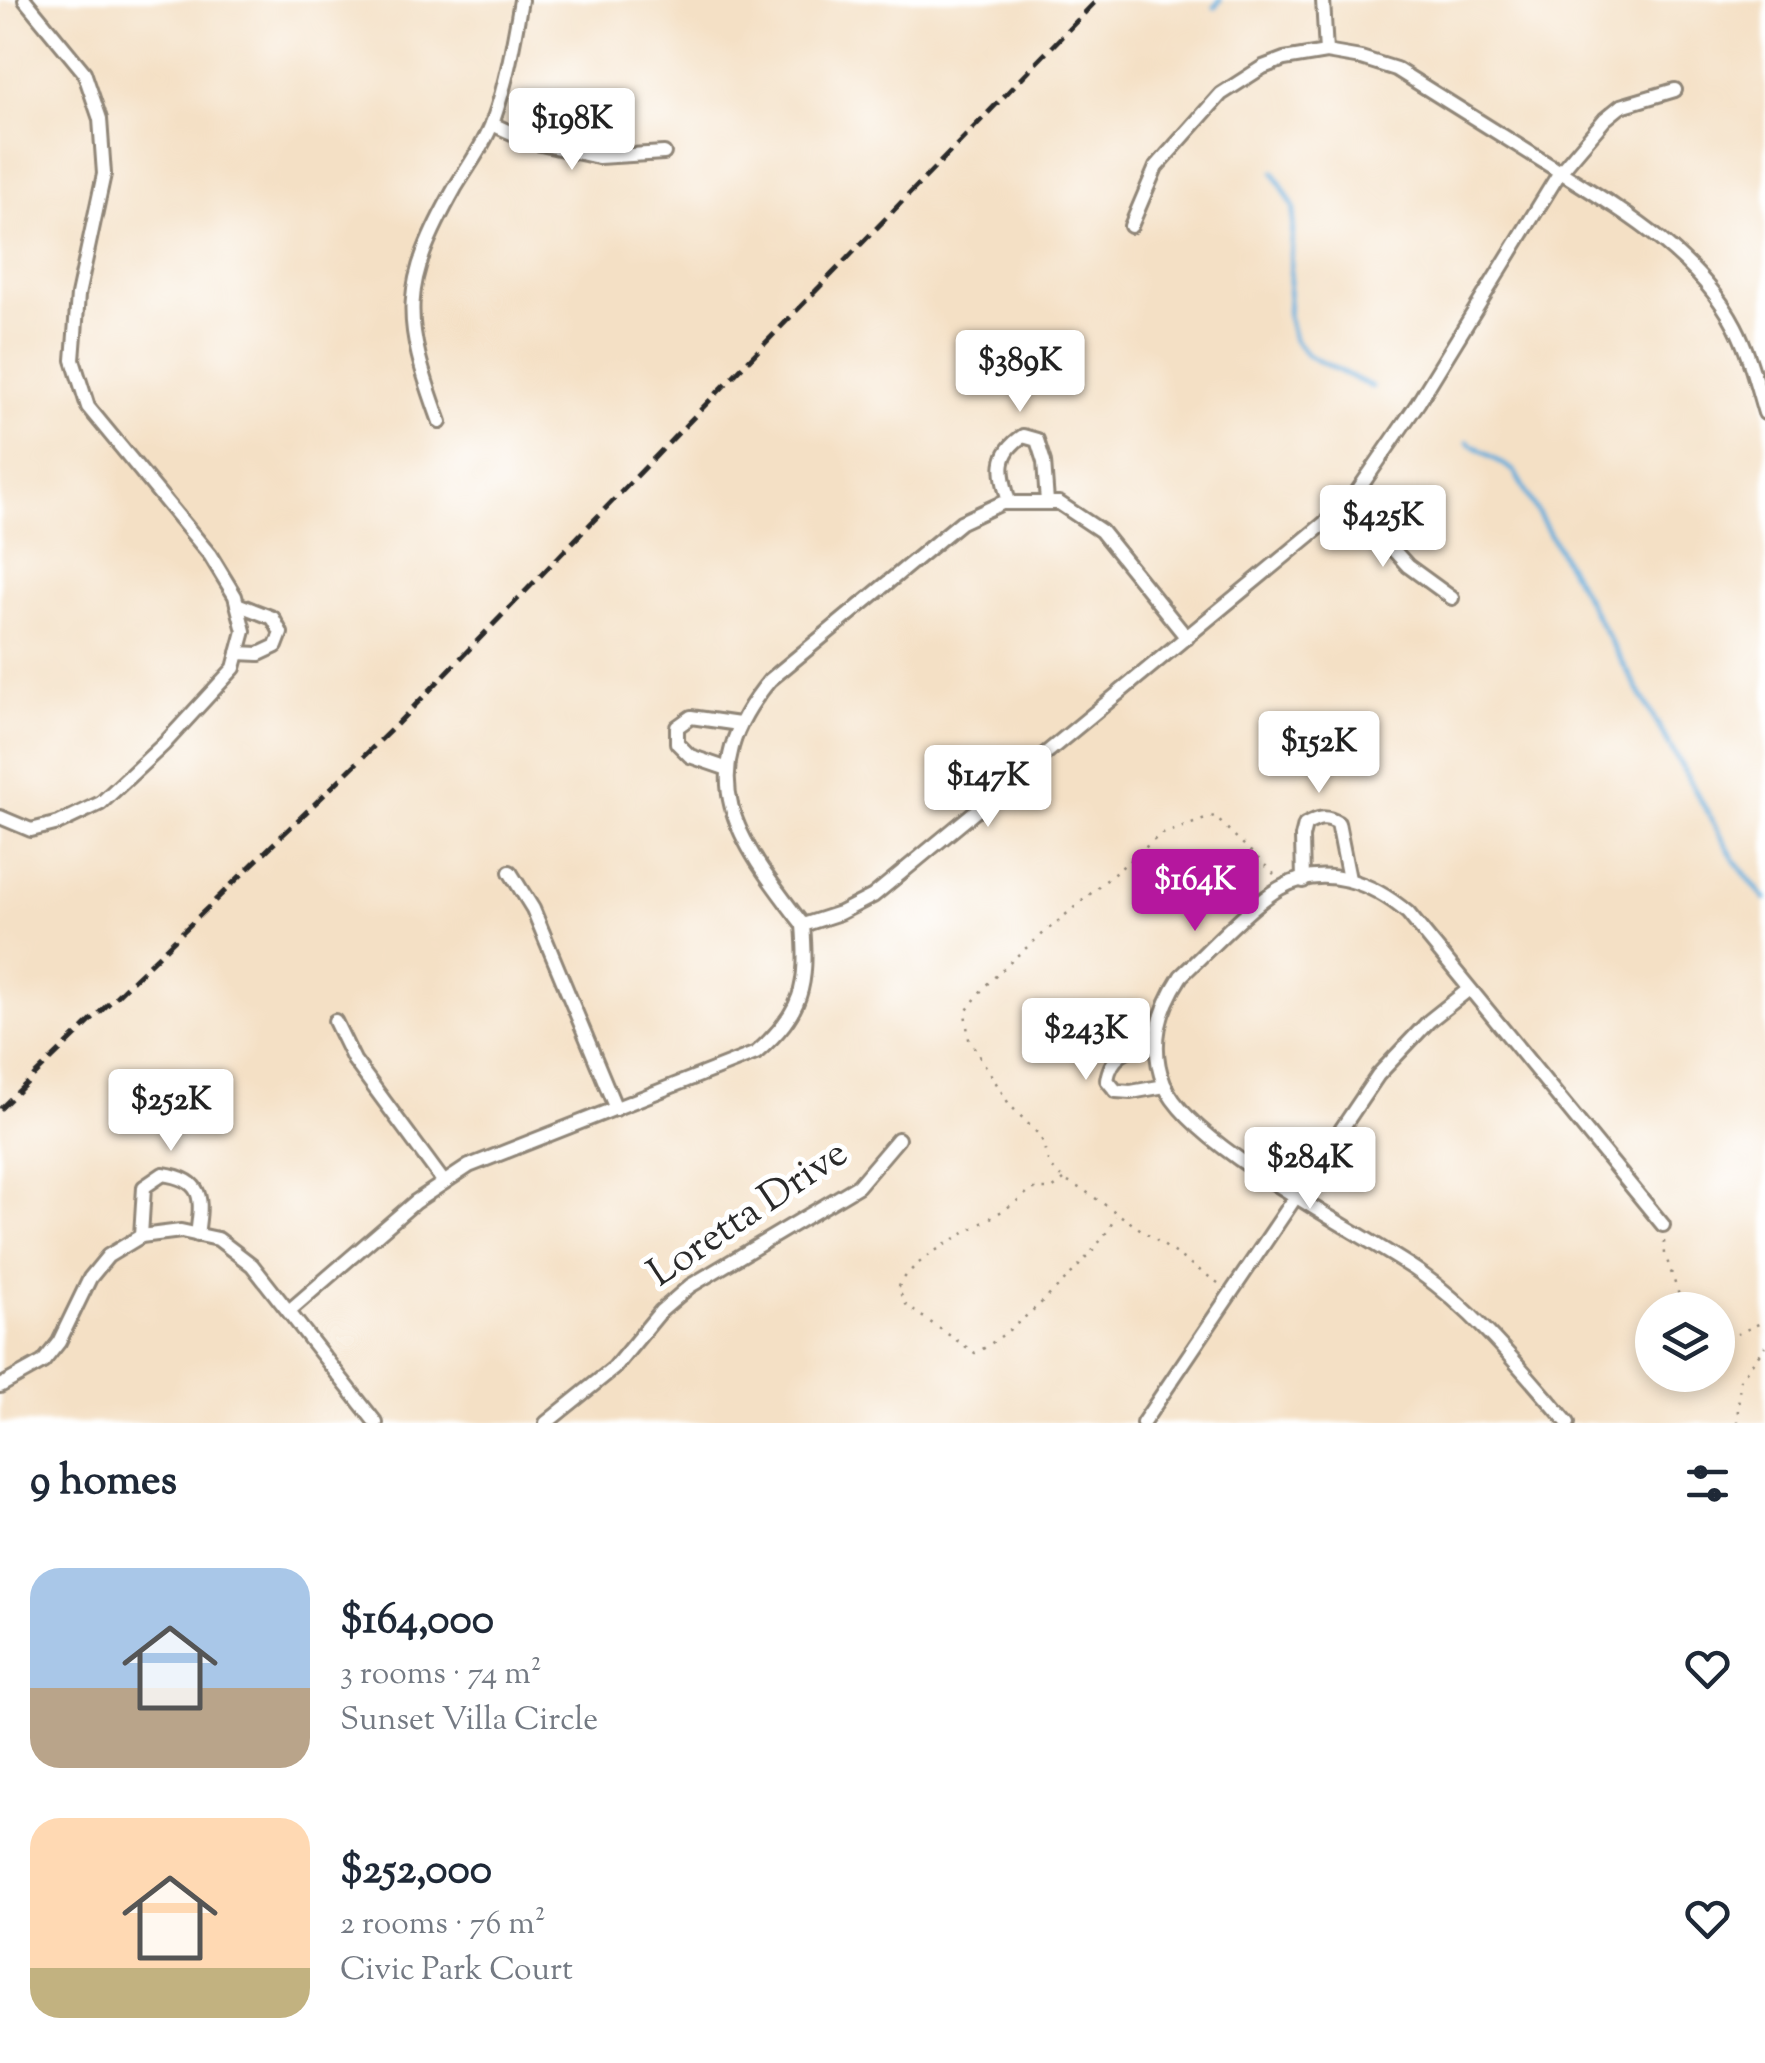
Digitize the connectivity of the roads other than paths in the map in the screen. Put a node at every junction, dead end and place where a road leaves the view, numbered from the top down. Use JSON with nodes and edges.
{"nodes":[{"id":1,"x":25,"y":0,"type":"edge"},
{"id":2,"x":521,"y":0,"type":"edge"},
{"id":3,"x":1323,"y":0,"type":"edge"},
{"id":4,"x":1326,"y":52,"type":"junction"},
{"id":5,"x":1675,"y":90,"type":"dead end"},
{"id":6,"x":492,"y":124,"type":"junction"},
{"id":7,"x":664,"y":152,"type":"dead end"},
{"id":8,"x":1560,"y":172,"type":"junction"},
{"id":9,"x":1131,"y":226,"type":"dead end"},
{"id":10,"x":1765,"y":412,"type":"edge"},
{"id":11,"x":440,"y":422,"type":"dead end"},
{"id":12,"x":1009,"y":502,"type":"junction"},
{"id":13,"x":1046,"y":502,"type":"junction"},
{"id":14,"x":1350,"y":502,"type":"junction"},
{"id":15,"x":1452,"y":598,"type":"dead end"},
{"id":16,"x":238,"y":604,"type":"junction"},
{"id":17,"x":1187,"y":638,"type":"junction"},
{"id":18,"x":238,"y":653,"type":"junction"},
{"id":19,"x":740,"y":724,"type":"junction"},
{"id":20,"x":728,"y":768,"type":"junction"},
{"id":21,"x":0,"y":817,"type":"edge"},
{"id":22,"x":510,"y":872,"type":"dead end"},
{"id":23,"x":1349,"y":880,"type":"junction"},
{"id":24,"x":1303,"y":881,"type":"junction"},
{"id":25,"x":803,"y":925,"type":"junction"},
{"id":26,"x":1468,"y":990,"type":"junction"},
{"id":27,"x":335,"y":1021,"type":"dead end"},
{"id":28,"x":1156,"y":1042,"type":"junction"},
{"id":29,"x":1165,"y":1086,"type":"junction"},
{"id":30,"x":616,"y":1109,"type":"junction"},
{"id":31,"x":898,"y":1139,"type":"dead end"},
{"id":32,"x":444,"y":1181,"type":"junction"},
{"id":33,"x":1296,"y":1195,"type":"junction"},
{"id":34,"x":1663,"y":1225,"type":"road end"},
{"id":35,"x":197,"y":1235,"type":"junction"},
{"id":36,"x":141,"y":1236,"type":"junction"},
{"id":37,"x":290,"y":1310,"type":"junction"},
{"id":38,"x":0,"y":1386,"type":"edge"},
{"id":39,"x":376,"y":1423,"type":"edge"},
{"id":40,"x":546,"y":1423,"type":"edge"},
{"id":41,"x":1143,"y":1423,"type":"edge"},
{"id":42,"x":1568,"y":1423,"type":"edge"}],
"edges":[{"from":1,"to":16,"type":"street"},
{"from":2,"to":6,"type":"street"},
{"from":3,"to":4,"type":"street"},
{"from":4,"to":8,"type":"street"},
{"from":4,"to":9,"type":"street"},
{"from":5,"to":8,"type":"street"},
{"from":6,"to":7,"type":"street"},
{"from":6,"to":11,"type":"street"},
{"from":8,"to":10,"type":"street"},
{"from":8,"to":14,"type":"street"},
{"from":12,"to":13,"type":"street"},
{"from":12,"to":13,"type":"street"},
{"from":12,"to":19,"type":"street"},
{"from":13,"to":17,"type":"street"},
{"from":14,"to":15,"type":"street"},
{"from":14,"to":17,"type":"street"},
{"from":16,"to":18,"type":"street"},
{"from":16,"to":18,"type":"street"},
{"from":17,"to":25,"type":"street"},
{"from":18,"to":21,"type":"street"},
{"from":19,"to":20,"type":"street"},
{"from":19,"to":20,"type":"street"},
{"from":20,"to":25,"type":"street"},
{"from":22,"to":30,"type":"street"},
{"from":23,"to":24,"type":"street"},
{"from":23,"to":24,"type":"street"},
{"from":23,"to":26,"type":"street"},
{"from":24,"to":28,"type":"street"},
{"from":25,"to":30,"type":"street"},
{"from":26,"to":33,"type":"street"},
{"from":26,"to":34,"type":"street"},
{"from":27,"to":32,"type":"street"},
{"from":28,"to":29,"type":"street"},
{"from":28,"to":29,"type":"street"},
{"from":29,"to":33,"type":"street"},
{"from":30,"to":32,"type":"street"},
{"from":31,"to":40,"type":"street","name":"Loretta Drive"},
{"from":32,"to":37,"type":"street"},
{"from":33,"to":41,"type":"street"},
{"from":33,"to":42,"type":"street"},
{"from":35,"to":36,"type":"street"},
{"from":35,"to":36,"type":"street"},
{"from":35,"to":37,"type":"street"},
{"from":36,"to":38,"type":"street"},
{"from":37,"to":39,"type":"street"}]}
